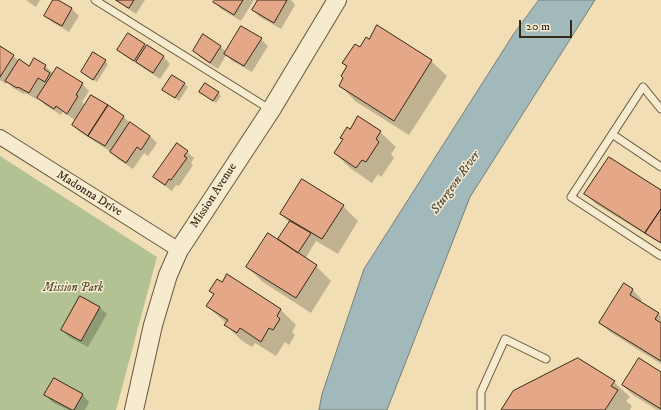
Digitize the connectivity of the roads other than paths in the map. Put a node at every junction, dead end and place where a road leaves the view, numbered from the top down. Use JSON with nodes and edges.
{"nodes":[{"id":1,"x":95,"y":0,"type":"edge"},
{"id":2,"x":337,"y":0,"type":"edge"},
{"id":3,"x":661,"y":109,"type":"edge"},
{"id":4,"x":271,"y":110,"type":"junction"},
{"id":5,"x":612,"y":134,"type":"junction"},
{"id":6,"x":0,"y":137,"type":"edge"},
{"id":7,"x":661,"y":167,"type":"edge"},
{"id":8,"x":179,"y":250,"type":"junction"},
{"id":9,"x":661,"y":256,"type":"edge"},
{"id":10,"x":546,"y":359,"type":"dead end"},
{"id":11,"x":140,"y":407,"type":"edge"},
{"id":12,"x":481,"y":410,"type":"edge"}],
"edges":[{"from":1,"to":4,"type":"lane"},
{"from":2,"to":4,"type":"street","name":"Mission Avenue"},
{"from":3,"to":5,"type":"lane"},
{"from":4,"to":8,"type":"street","name":"Mission Avenue"},
{"from":5,"to":7,"type":"lane"},
{"from":5,"to":9,"type":"lane"},
{"from":6,"to":8,"type":"street","name":"Madonna Drive"},
{"from":8,"to":11,"type":"street","name":"Mission Avenue"},
{"from":10,"to":12,"type":"lane"}]}
